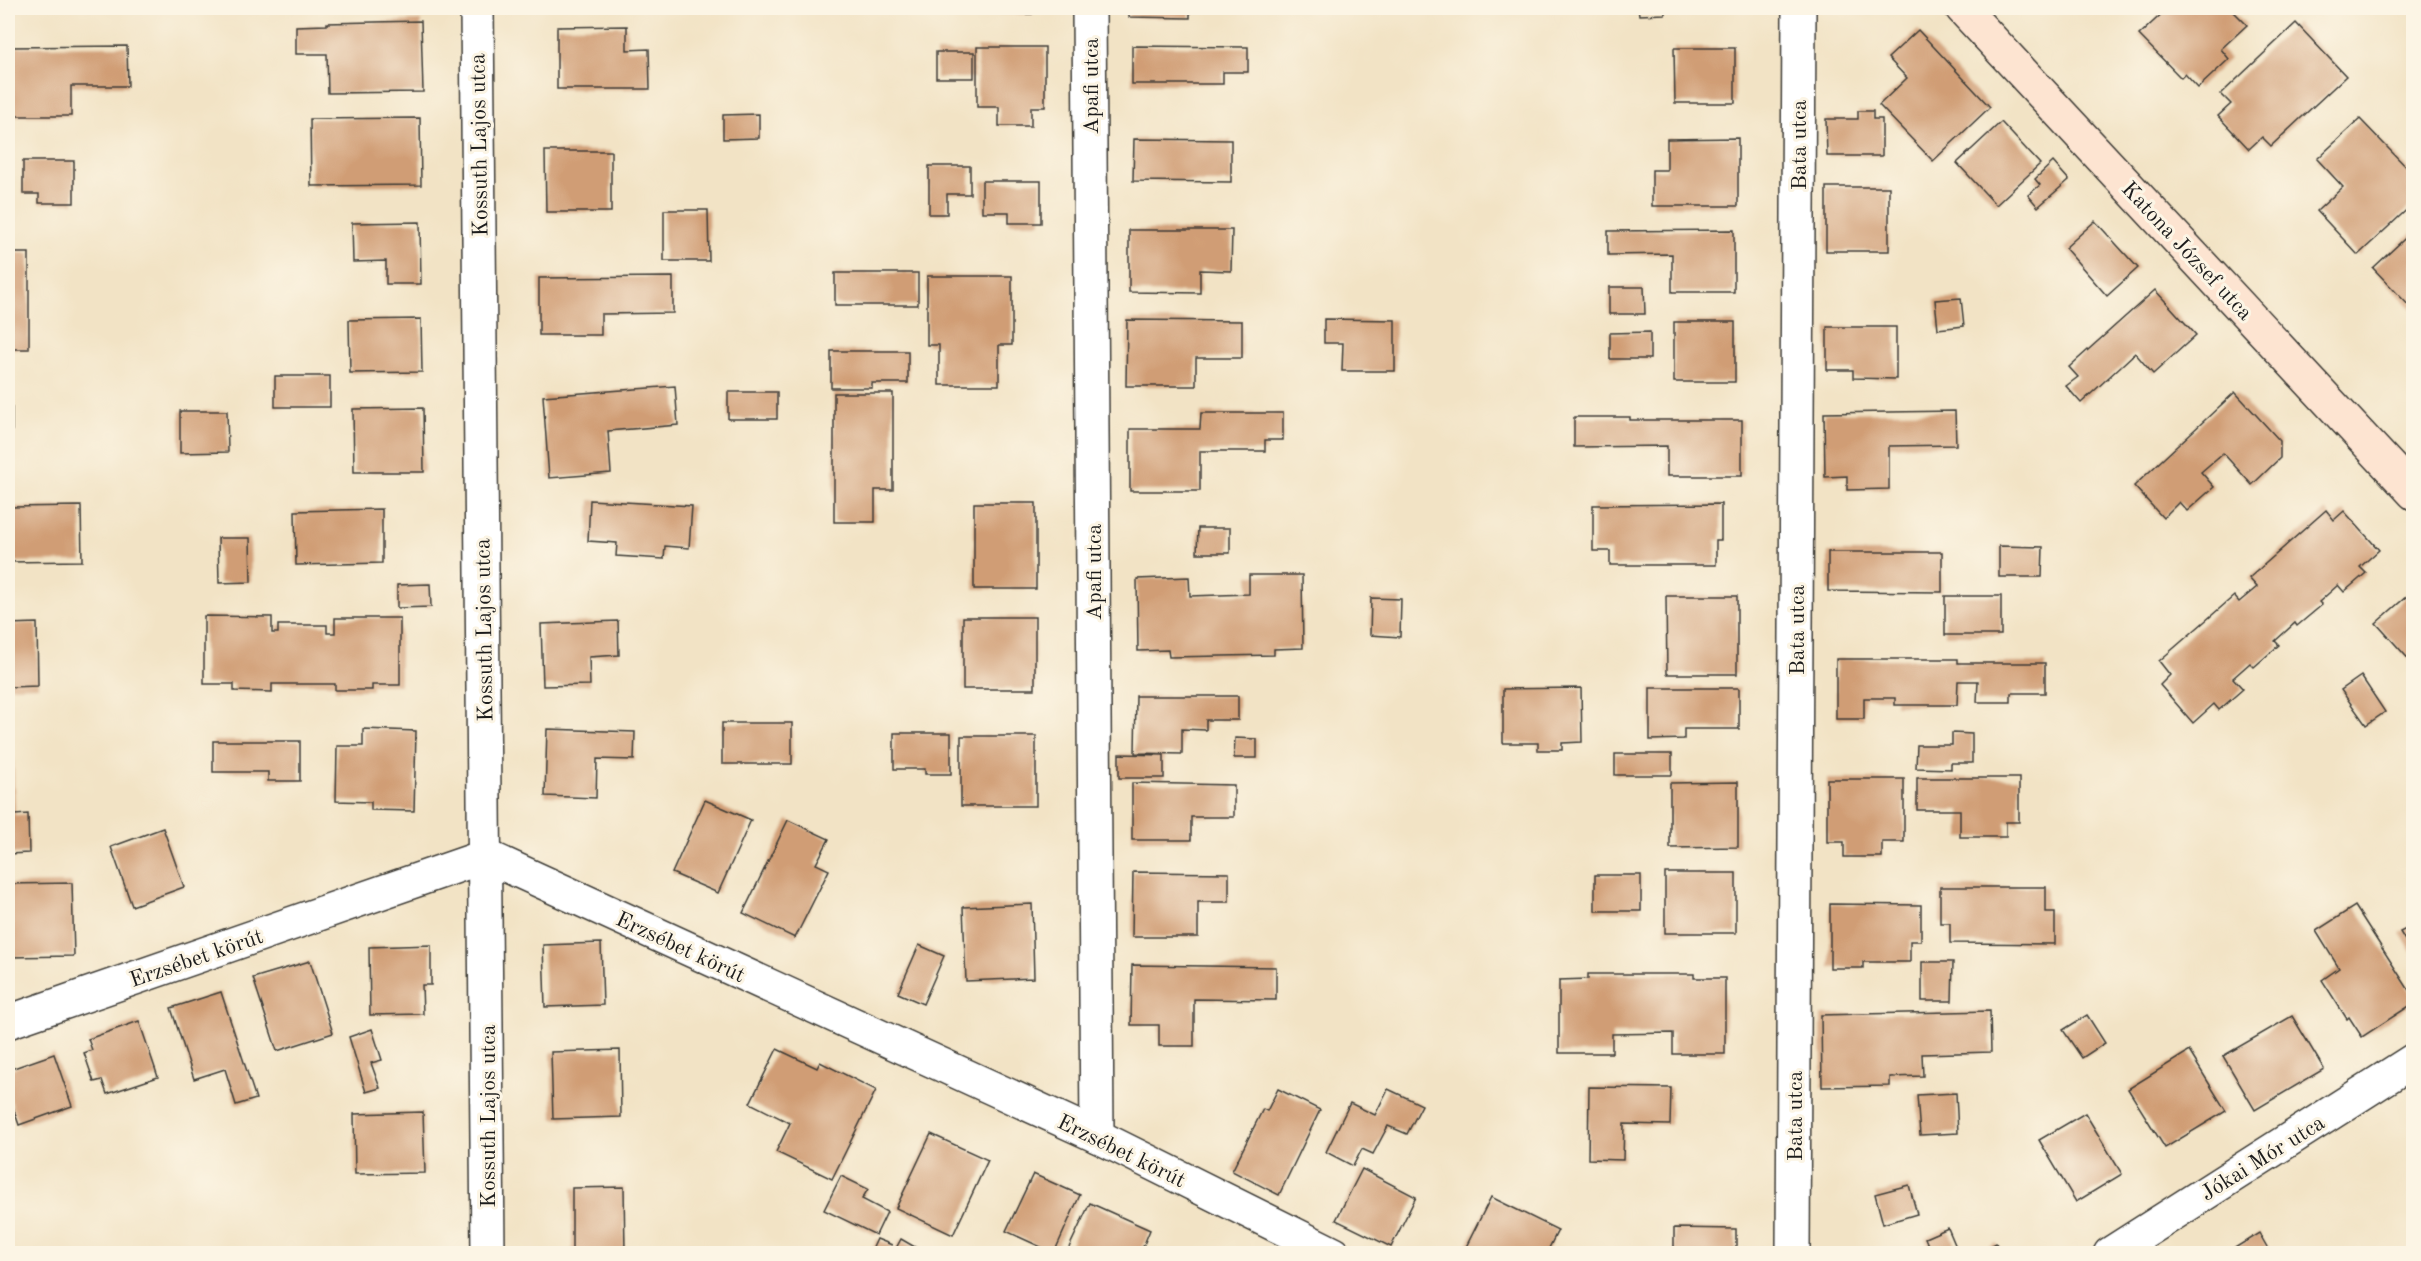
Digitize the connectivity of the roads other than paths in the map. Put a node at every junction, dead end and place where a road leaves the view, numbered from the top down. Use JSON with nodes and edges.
{"nodes":[{"id":1,"x":477,"y":8,"type":"edge"},
{"id":2,"x":1089,"y":8,"type":"edge"},
{"id":3,"x":1799,"y":8,"type":"edge"},
{"id":4,"x":1962,"y":8,"type":"edge"},
{"id":5,"x":2414,"y":494,"type":"edge"},
{"id":6,"x":486,"y":856,"type":"junction"},
{"id":7,"x":8,"y":1022,"type":"edge"},
{"id":8,"x":2414,"y":1060,"type":"edge"},
{"id":9,"x":1097,"y":1136,"type":"junction"},
{"id":10,"x":488,"y":1254,"type":"edge"},
{"id":11,"x":1334,"y":1254,"type":"edge"},
{"id":12,"x":1793,"y":1254,"type":"edge"},
{"id":13,"x":2110,"y":1254,"type":"edge"}],
"edges":[{"from":1,"to":6,"type":"street","name":"Kossuth Lajos utca"},
{"from":2,"to":9,"type":"street","name":"Apafi utca"},
{"from":3,"to":12,"type":"street","name":"Bata utca"},
{"from":4,"to":5,"type":"main road","name":"Katona József utca"},
{"from":6,"to":7,"type":"street","name":"Erzsébet körút"},
{"from":6,"to":9,"type":"street","name":"Erzsébet körút"},
{"from":6,"to":10,"type":"street","name":"Kossuth Lajos utca"},
{"from":8,"to":13,"type":"street","name":"Jókai Mór utca"},
{"from":9,"to":11,"type":"street","name":"Erzsébet körút"}]}
